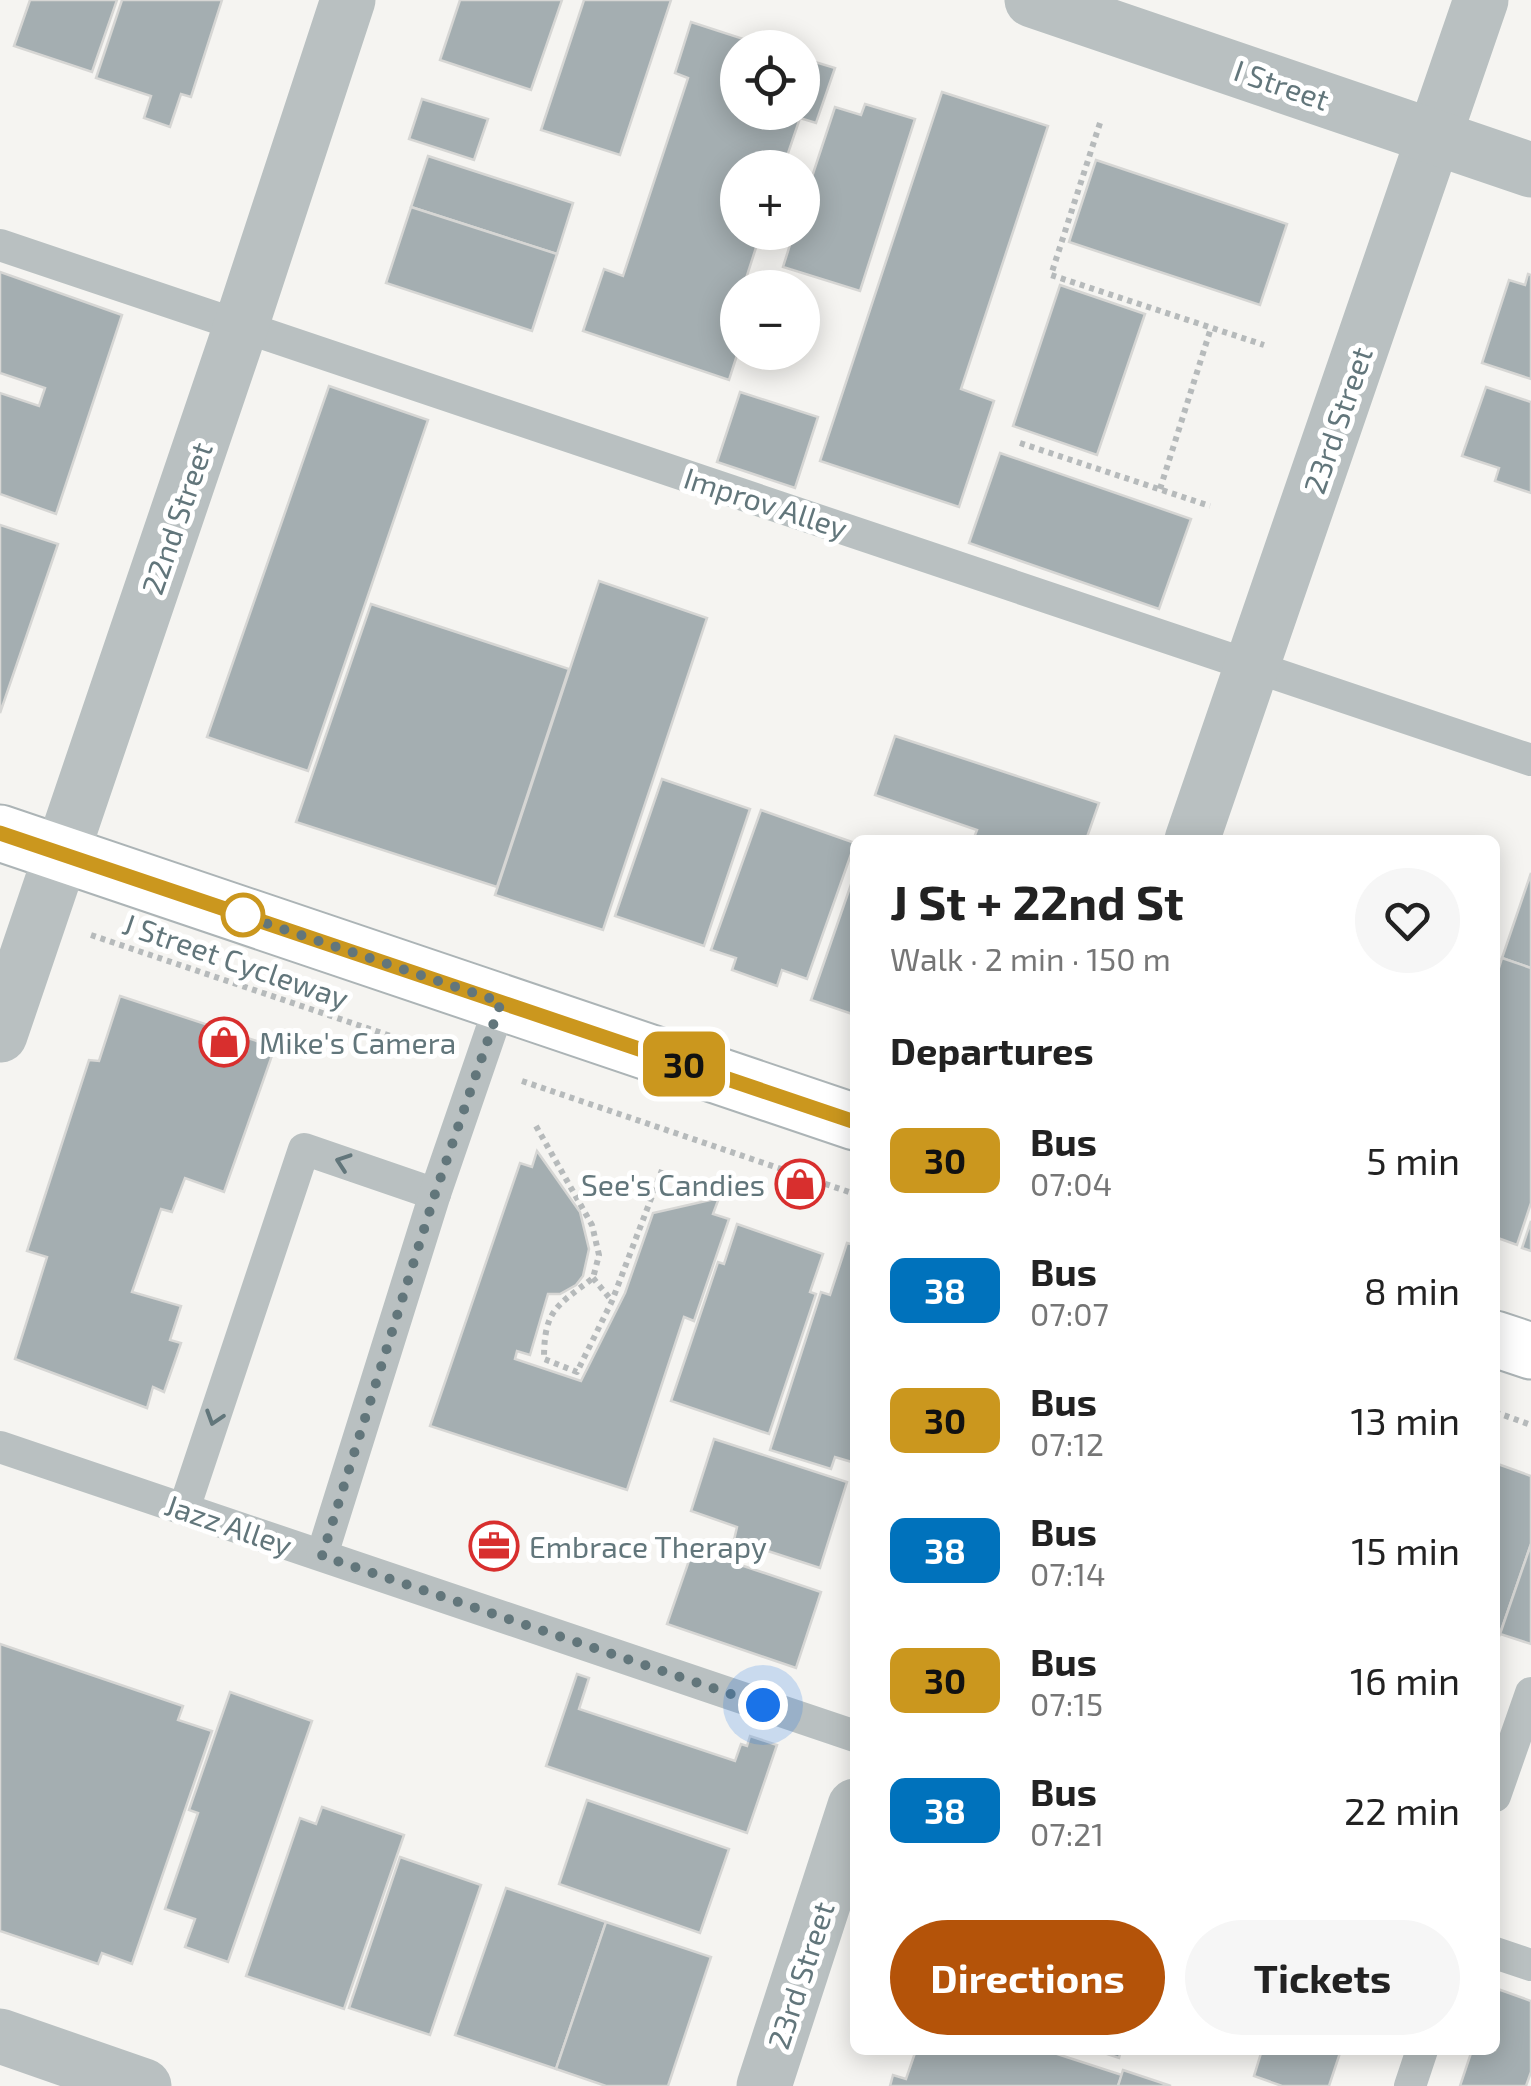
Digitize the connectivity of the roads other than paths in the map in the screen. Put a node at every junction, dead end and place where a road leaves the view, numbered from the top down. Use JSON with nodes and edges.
{"nodes":[{"id":1,"x":348,"y":0,"type":"edge"},
{"id":2,"x":1032,"y":0,"type":"edge"},
{"id":3,"x":1481,"y":0,"type":"edge"},
{"id":4,"x":1433,"y":136,"type":"junction"},
{"id":5,"x":1531,"y":170,"type":"edge"},
{"id":6,"x":0,"y":245,"type":"edge"},
{"id":7,"x":241,"y":326,"type":"junction"},
{"id":8,"x":1253,"y":666,"type":"junction"},
{"id":9,"x":1531,"y":760,"type":"edge"},
{"id":10,"x":0,"y":832,"type":"edge"},
{"id":11,"x":1194,"y":835,"type":"edge"},
{"id":12,"x":61,"y":853,"type":"junction"},
{"id":13,"x":501,"y":1002,"type":"junction"},
{"id":14,"x":0,"y":1035,"type":"edge"},
{"id":15,"x":850,"y":1120,"type":"edge"},
{"id":16,"x":435,"y":1194,"type":"junction"},
{"id":17,"x":1500,"y":1341,"type":"edge"},
{"id":18,"x":1531,"y":1351,"type":"edge"},
{"id":19,"x":0,"y":1446,"type":"edge"},
{"id":20,"x":184,"y":1510,"type":"junction"},
{"id":21,"x":322,"y":1556,"type":"junction"},
{"id":22,"x":1531,"y":1693,"type":"edge"},
{"id":23,"x":850,"y":1734,"type":"edge"},
{"id":24,"x":1500,"y":1782,"type":"edge"},
{"id":25,"x":850,"y":1821,"type":"edge"},
{"id":26,"x":1500,"y":1955,"type":"edge"},
{"id":27,"x":1531,"y":1965,"type":"edge"},
{"id":28,"x":0,"y":2036,"type":"edge"},
{"id":29,"x":1420,"y":2055,"type":"edge"},
{"id":30,"x":144,"y":2086,"type":"edge"},
{"id":31,"x":764,"y":2086,"type":"edge"},
{"id":32,"x":1410,"y":2086,"type":"edge"}],
"edges":[{"from":1,"to":7,"type":"street","name":"22nd Street"},
{"from":2,"to":4,"type":"street","name":"I Street"},
{"from":3,"to":4,"type":"street","name":"23rd Street"},
{"from":4,"to":5,"type":"street","name":"I Street"},
{"from":4,"to":8,"type":"street","name":"23rd Street"},
{"from":6,"to":7,"type":"lane","name":"Improv Alley"},
{"from":7,"to":8,"type":"lane","name":"Improv Alley"},
{"from":7,"to":12,"type":"street","name":"22nd Street"},
{"from":8,"to":9,"type":"lane","name":"Improv Alley"},
{"from":8,"to":11,"type":"street","name":"23rd Street"},
{"from":10,"to":12,"type":"main road"},
{"from":12,"to":13,"type":"main road"},
{"from":12,"to":14,"type":"street","name":"22nd Street"},
{"from":13,"to":15,"type":"main road"},
{"from":13,"to":16,"type":"lane"},
{"from":16,"to":20,"type":"lane","one_way":true},
{"from":16,"to":21,"type":"lane"},
{"from":17,"to":18,"type":"main road"},
{"from":19,"to":20,"type":"lane","name":"Jazz Alley"},
{"from":20,"to":21,"type":"lane","name":"Jazz Alley"},
{"from":21,"to":23,"type":"lane","name":"Jazz Alley"},
{"from":22,"to":24,"type":"lane"},
{"from":25,"to":31,"type":"street","name":"23rd Street"},
{"from":26,"to":27,"type":"lane"},
{"from":28,"to":30,"type":"street"},
{"from":29,"to":32,"type":"lane"}]}
